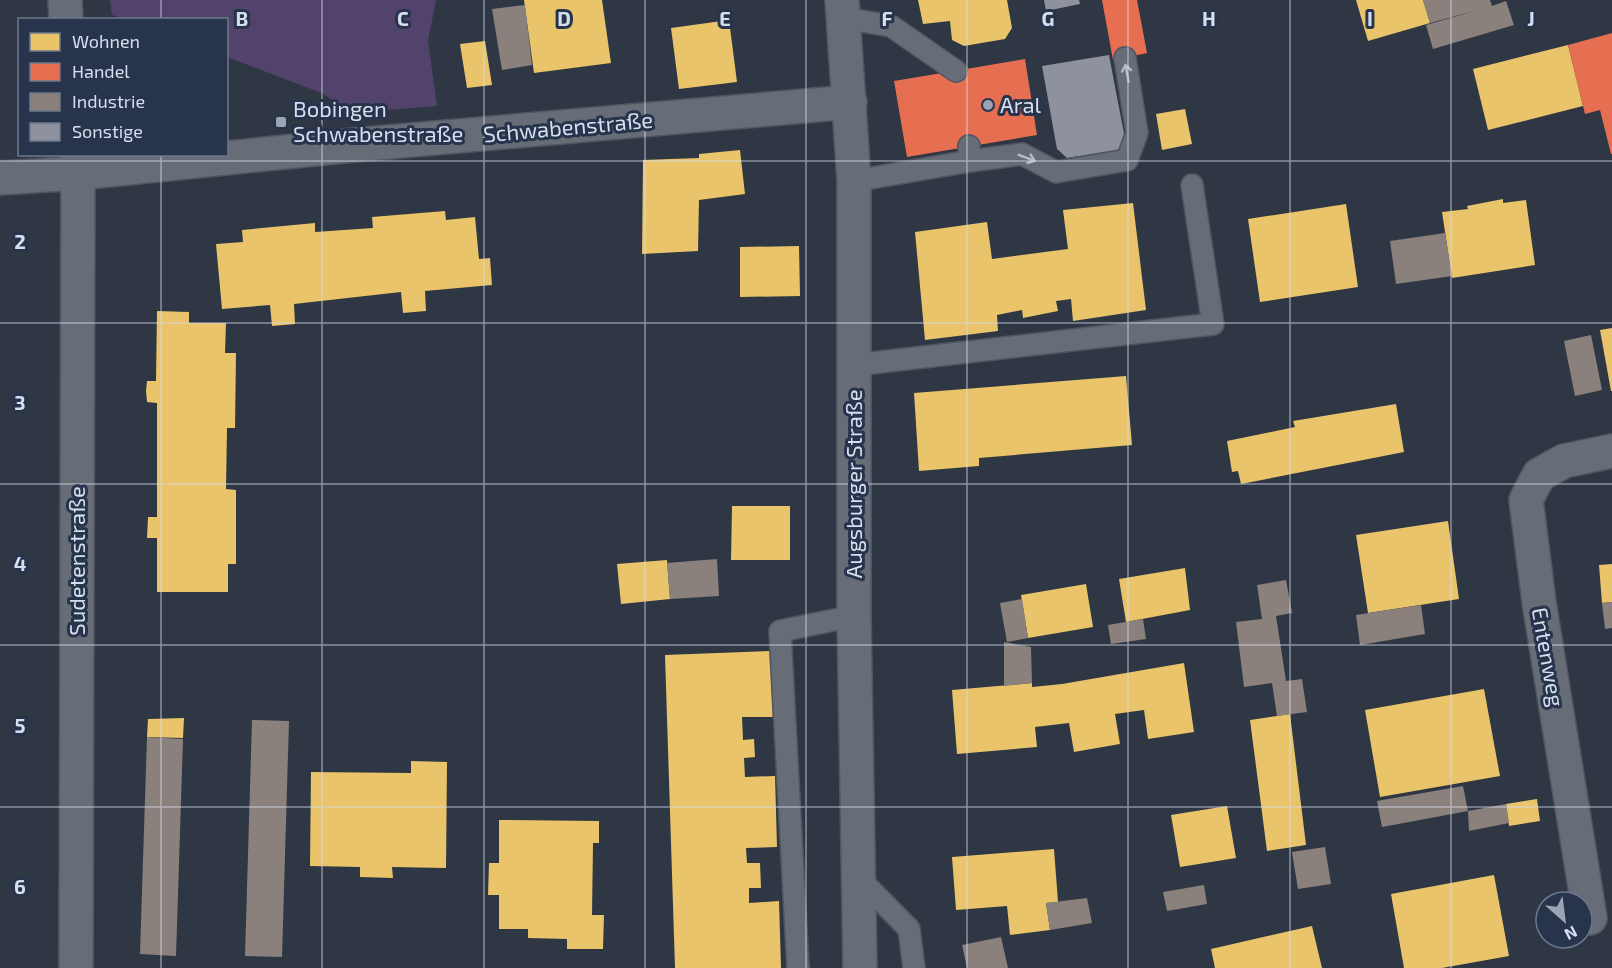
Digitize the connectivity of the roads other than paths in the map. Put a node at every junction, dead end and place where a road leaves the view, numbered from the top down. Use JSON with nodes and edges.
{"nodes":[{"id":1,"x":64,"y":0,"type":"edge"},
{"id":2,"x":843,"y":9,"type":"edge"},
{"id":3,"x":66,"y":18,"type":"edge"},
{"id":4,"x":1125,"y":58,"type":"dead end"},
{"id":5,"x":956,"y":71,"type":"dead end"},
{"id":6,"x":850,"y":102,"type":"junction"},
{"id":7,"x":228,"y":154,"type":"edge"},
{"id":8,"x":194,"y":156,"type":"edge"},
{"id":9,"x":78,"y":164,"type":"edge"},
{"id":10,"x":0,"y":178,"type":"edge"},
{"id":11,"x":854,"y":181,"type":"junction"},
{"id":12,"x":1192,"y":185,"type":"dead end"},
{"id":13,"x":854,"y":365,"type":"junction"},
{"id":14,"x":1612,"y":451,"type":"edge"},
{"id":15,"x":854,"y":616,"type":"junction"},
{"id":16,"x":859,"y":878,"type":"junction"},
{"id":17,"x":1585,"y":890,"type":"edge"},
{"id":18,"x":76,"y":968,"type":"edge"},
{"id":19,"x":798,"y":968,"type":"edge"},
{"id":20,"x":860,"y":968,"type":"edge"},
{"id":21,"x":914,"y":968,"type":"edge"}],
"edges":[{"from":1,"to":3,"type":"street"},
{"from":2,"to":5,"type":"lane"},
{"from":2,"to":6,"type":"street","name":"Augsburger Straße"},
{"from":11,"to":4,"type":"lane","one_way":true},
{"from":6,"to":7,"type":"street","name":"Schwabenstraße"},
{"from":6,"to":11,"type":"street","name":"Augsburger Straße"},
{"from":8,"to":9,"type":"street","name":"Schwabenstraße"},
{"from":9,"to":10,"type":"street","name":"Schwabenstraße"},
{"from":9,"to":18,"type":"street","name":"Sudetenstraße"},
{"from":11,"to":13,"type":"street","name":"Augsburger Straße"},
{"from":12,"to":13,"type":"lane"},
{"from":13,"to":15,"type":"street","name":"Augsburger Straße"},
{"from":14,"to":17,"type":"street","name":"Entenweg"},
{"from":15,"to":16,"type":"street","name":"Augsburger Straße"},
{"from":15,"to":19,"type":"lane"},
{"from":16,"to":20,"type":"street","name":"Augsburger Straße"},
{"from":16,"to":21,"type":"lane"}]}
